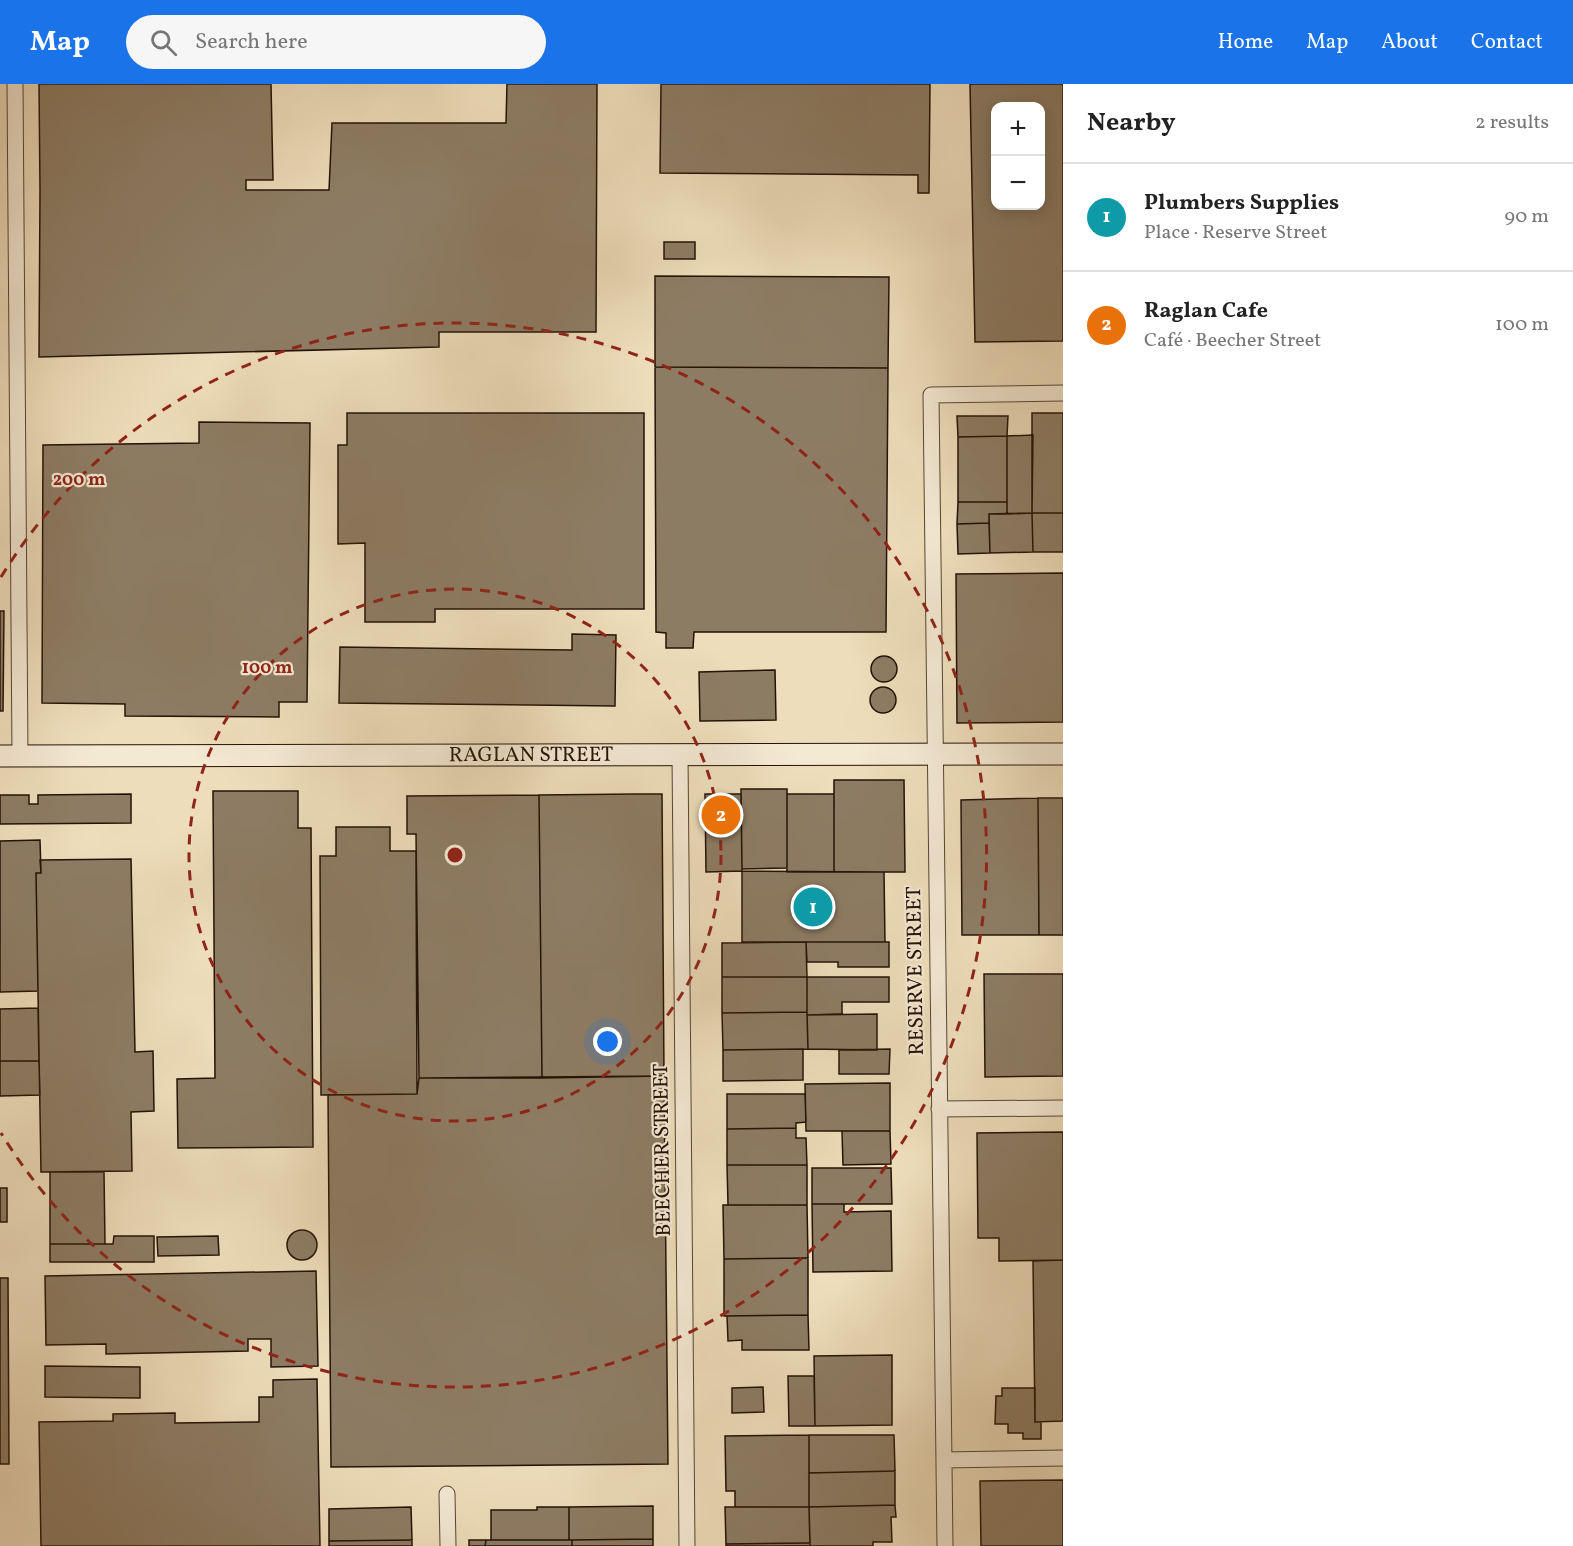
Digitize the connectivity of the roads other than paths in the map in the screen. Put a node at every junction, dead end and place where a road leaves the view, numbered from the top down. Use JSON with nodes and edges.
{"nodes":[{"id":1,"x":15,"y":84,"type":"edge"},
{"id":2,"x":1063,"y":393,"type":"edge"},
{"id":3,"x":680,"y":754,"type":"junction"},
{"id":4,"x":935,"y":754,"type":"junction"},
{"id":5,"x":1063,"y":754,"type":"edge"},
{"id":6,"x":10,"y":756,"type":"edge"},
{"id":7,"x":1063,"y":1108,"type":"edge"},
{"id":8,"x":939,"y":1109,"type":"junction"},
{"id":9,"x":1063,"y":1458,"type":"edge"},
{"id":10,"x":944,"y":1460,"type":"junction"},
{"id":11,"x":447,"y":1494,"type":"dead end"},
{"id":12,"x":448,"y":1546,"type":"edge"},
{"id":13,"x":687,"y":1546,"type":"edge"},
{"id":14,"x":945,"y":1546,"type":"edge"}],
"edges":[{"from":1,"to":6,"type":"street"},
{"from":2,"to":4,"type":"street","name":"RESERVE STREET"},
{"from":3,"to":4,"type":"street","name":"RAGLAN STREET"},
{"from":3,"to":6,"type":"street","name":"RAGLAN STREET"},
{"from":3,"to":13,"type":"street","name":"BEECHER STREET"},
{"from":4,"to":5,"type":"street","name":"RAGLAN STREET"},
{"from":4,"to":8,"type":"street","name":"RESERVE STREET"},
{"from":7,"to":8,"type":"street"},
{"from":8,"to":10,"type":"street","name":"RESERVE STREET"},
{"from":9,"to":10,"type":"street"},
{"from":10,"to":14,"type":"street","name":"RESERVE STREET"},
{"from":11,"to":12,"type":"street"}]}
